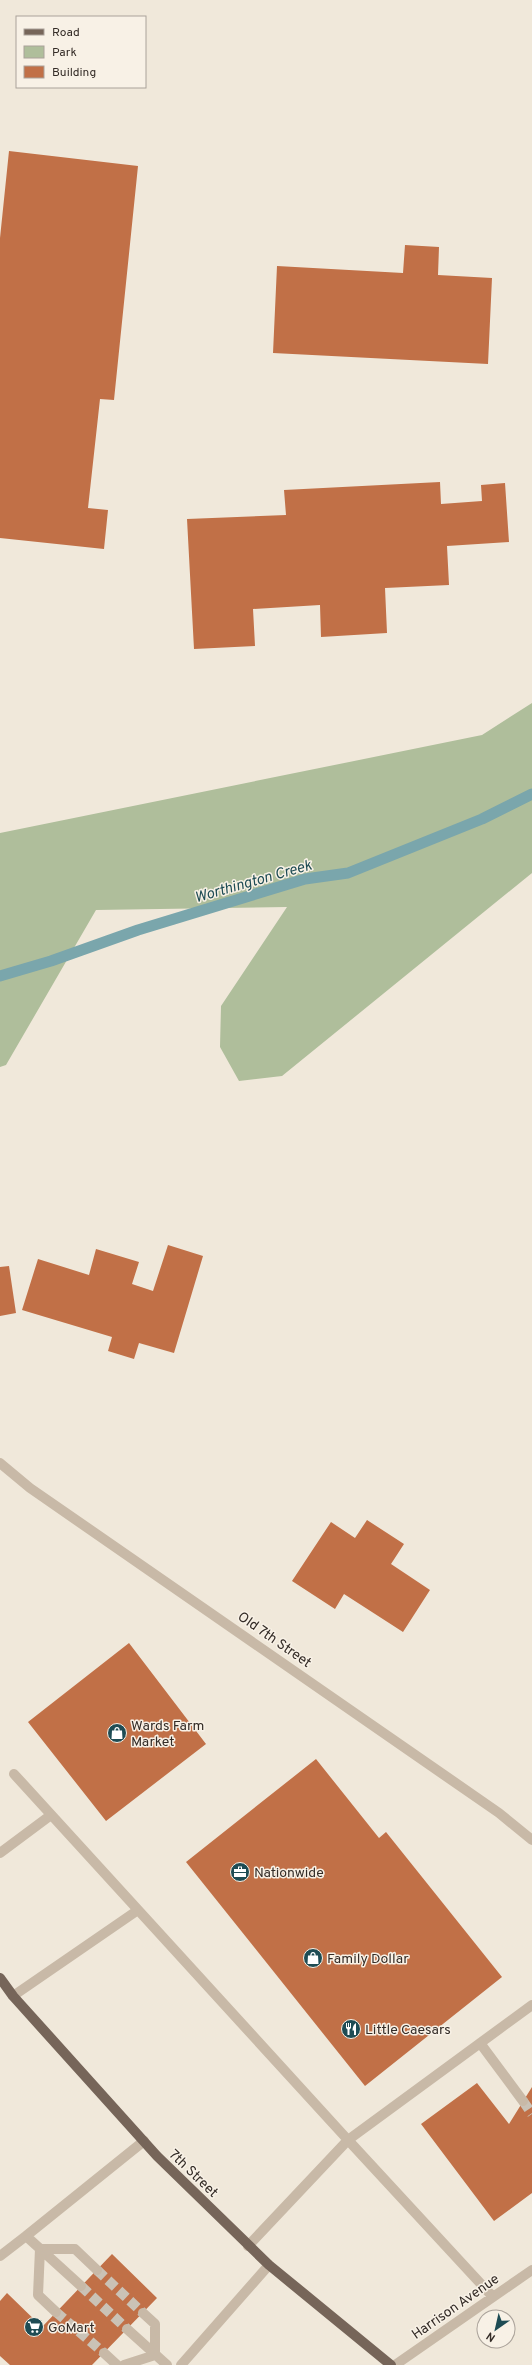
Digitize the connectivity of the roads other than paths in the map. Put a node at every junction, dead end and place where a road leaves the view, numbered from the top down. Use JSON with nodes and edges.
{"nodes":[{"id":1,"x":0,"y":1463,"type":"edge"},
{"id":2,"x":14,"y":1774,"type":"dead end"},
{"id":3,"x":51,"y":1815,"type":"junction"},
{"id":4,"x":532,"y":1840,"type":"edge"},
{"id":5,"x":0,"y":1853,"type":"edge"},
{"id":6,"x":138,"y":1910,"type":"junction"},
{"id":7,"x":0,"y":1978,"type":"edge"},
{"id":8,"x":13,"y":1996,"type":"junction"},
{"id":9,"x":532,"y":2005,"type":"edge"},
{"id":10,"x":480,"y":2043,"type":"junction"},
{"id":11,"x":523,"y":2101,"type":"tunnel mouth"},
{"id":12,"x":348,"y":2140,"type":"junction"},
{"id":13,"x":144,"y":2141,"type":"junction"},
{"id":14,"x":26,"y":2236,"type":"junction"},
{"id":15,"x":248,"y":2246,"type":"junction"},
{"id":16,"x":40,"y":2249,"type":"junction"},
{"id":17,"x":0,"y":2256,"type":"edge"},
{"id":18,"x":269,"y":2265,"type":"junction"},
{"id":19,"x":97,"y":2270,"type":"tunnel mouth"},
{"id":20,"x":532,"y":2270,"type":"edge"},
{"id":21,"x":81,"y":2286,"type":"tunnel mouth"},
{"id":22,"x":493,"y":2297,"type":"junction"},
{"id":23,"x":56,"y":2312,"type":"tunnel mouth"},
{"id":24,"x":143,"y":2312,"type":"tunnel mouth"},
{"id":25,"x":127,"y":2329,"type":"tunnel mouth"},
{"id":26,"x":104,"y":2353,"type":"tunnel mouth"},
{"id":27,"x":155,"y":2355,"type":"junction"},
{"id":28,"x":117,"y":2365,"type":"edge"},
{"id":29,"x":124,"y":2365,"type":"edge"},
{"id":30,"x":167,"y":2365,"type":"edge"},
{"id":31,"x":181,"y":2365,"type":"edge"},
{"id":32,"x":391,"y":2365,"type":"edge"},
{"id":33,"x":395,"y":2365,"type":"edge"}],
"edges":[{"from":1,"to":4,"type":"street","name":"Old 7th Street"},
{"from":2,"to":3,"type":"street"},
{"from":3,"to":5,"type":"street"},
{"from":3,"to":6,"type":"street"},
{"from":6,"to":8,"type":"street"},
{"from":6,"to":12,"type":"street"},
{"from":7,"to":8,"type":"main road","name":"7th Street"},
{"from":8,"to":13,"type":"main road","name":"7th Street"},
{"from":9,"to":10,"type":"street"},
{"from":10,"to":11,"type":"street"},
{"from":10,"to":12,"type":"street"},
{"from":12,"to":15,"type":"street"},
{"from":12,"to":22,"type":"street"},
{"from":13,"to":14,"type":"street"},
{"from":13,"to":15,"type":"main road","name":"7th Street"},
{"from":14,"to":16,"type":"street"},
{"from":14,"to":17,"type":"street"},
{"from":15,"to":18,"type":"main road","name":"7th Street"},
{"from":16,"to":19,"type":"street"},
{"from":16,"to":21,"type":"street"},
{"from":16,"to":23,"type":"street"},
{"from":18,"to":31,"type":"street"},
{"from":18,"to":32,"type":"main road","name":"7th Street"},
{"from":20,"to":22,"type":"street","name":"Harrison Avenue"},
{"from":22,"to":33,"type":"street","name":"Harrison Avenue"},
{"from":24,"to":27,"type":"street"},
{"from":25,"to":27,"type":"street"},
{"from":26,"to":28,"type":"street"},
{"from":27,"to":29,"type":"street"},
{"from":27,"to":30,"type":"street"}]}
